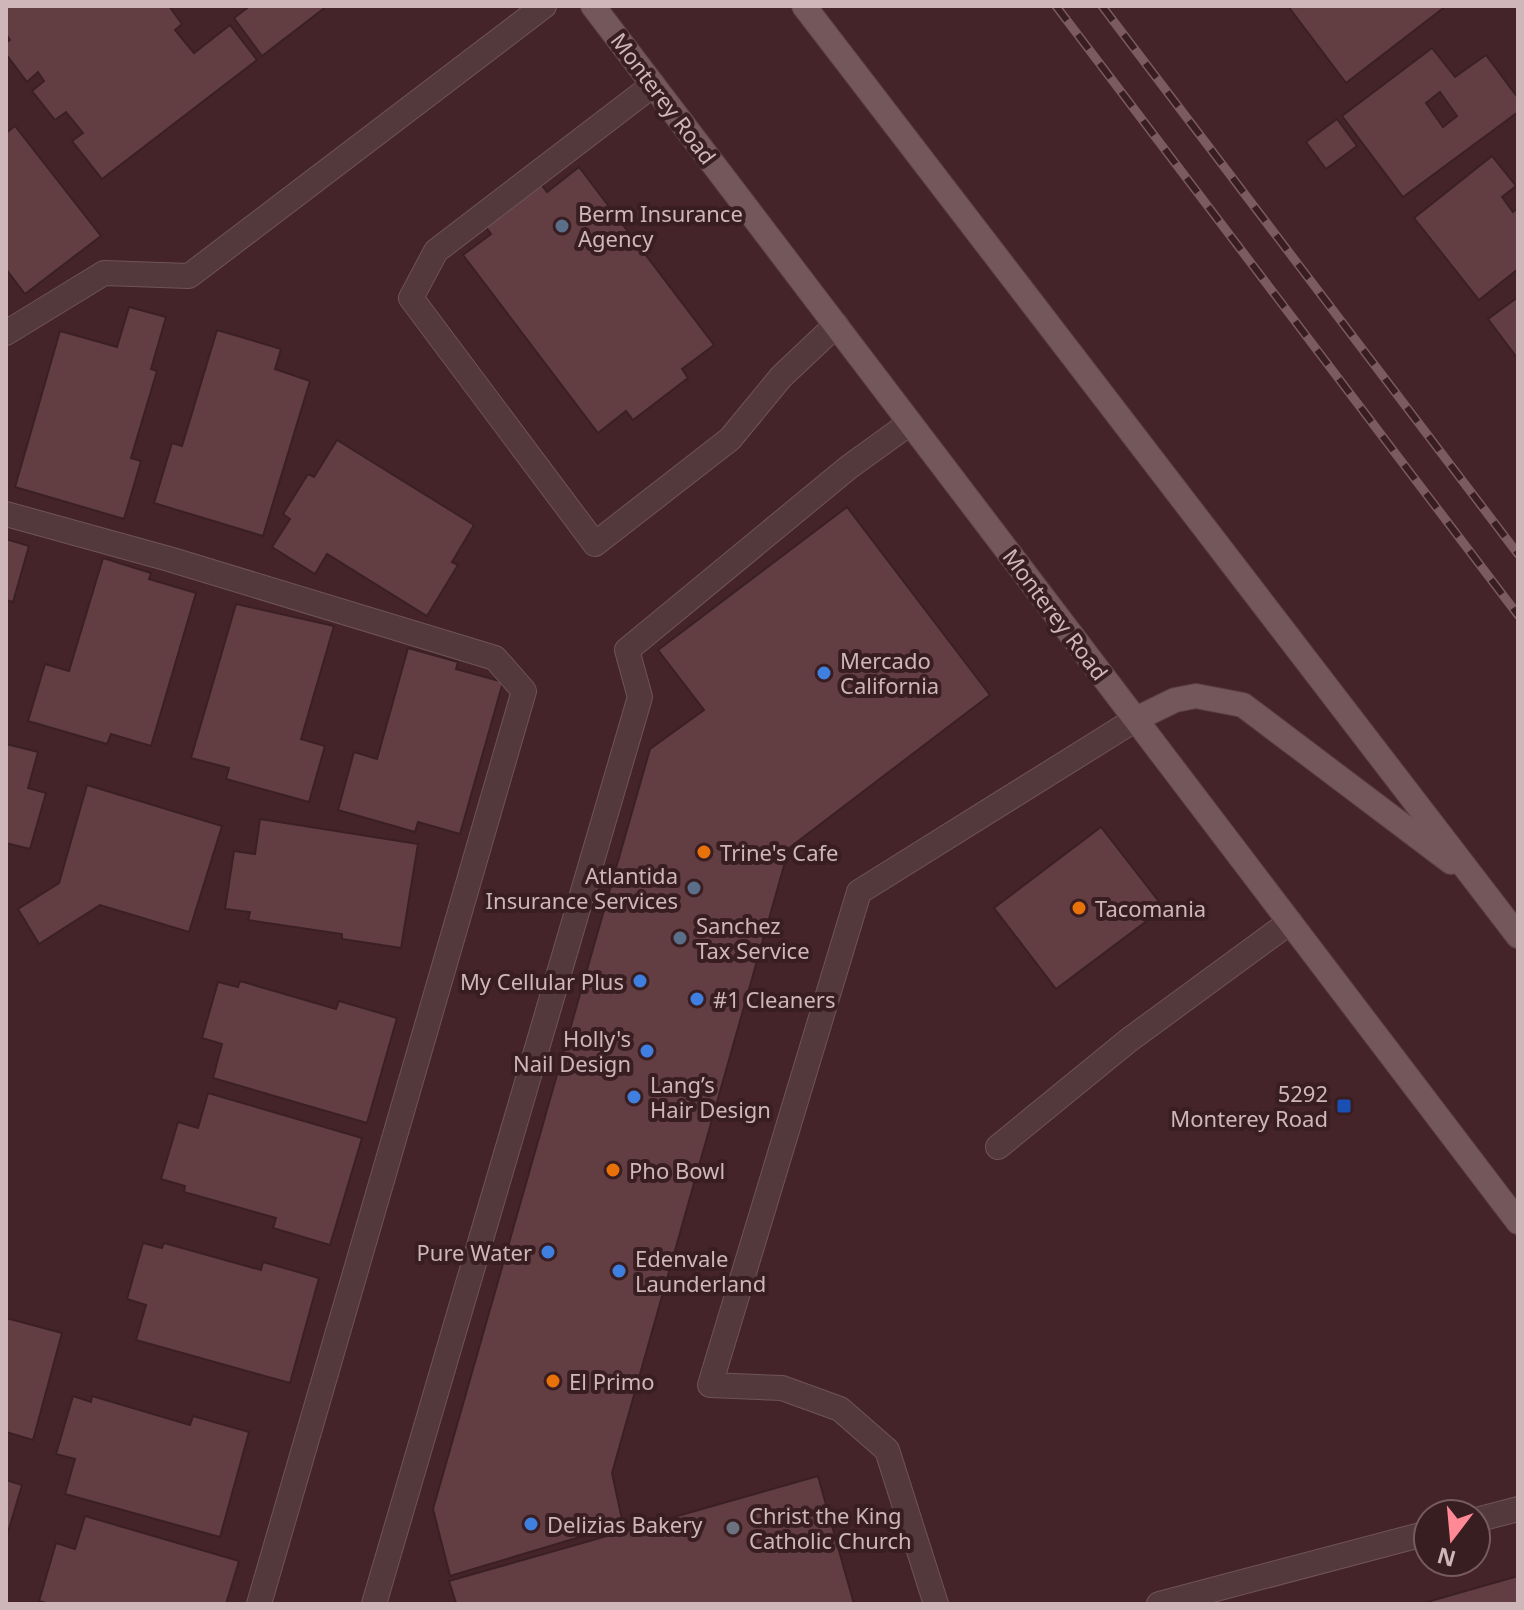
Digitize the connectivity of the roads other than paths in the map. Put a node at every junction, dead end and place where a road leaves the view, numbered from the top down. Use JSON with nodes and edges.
{"nodes":[{"id":1,"x":544,"y":6,"type":"edge"},
{"id":2,"x":593,"y":6,"type":"edge"},
{"id":3,"x":804,"y":6,"type":"edge"},
{"id":4,"x":653,"y":85,"type":"junction"},
{"id":5,"x":836,"y":325,"type":"junction"},
{"id":6,"x":6,"y":333,"type":"edge"},
{"id":7,"x":910,"y":423,"type":"junction"},
{"id":8,"x":6,"y":514,"type":"edge"},
{"id":9,"x":1136,"y":719,"type":"junction"},
{"id":10,"x":1475,"y":881,"type":"junction"},
{"id":11,"x":1290,"y":922,"type":"junction"},
{"id":12,"x":1518,"y":936,"type":"edge"},
{"id":13,"x":998,"y":1147,"type":"dead end"},
{"id":14,"x":1518,"y":1222,"type":"edge"},
{"id":15,"x":1518,"y":1509,"type":"edge"},
{"id":16,"x":1492,"y":1516,"type":"edge"},
{"id":17,"x":1412,"y":1537,"type":"edge"},
{"id":18,"x":259,"y":1604,"type":"edge"},
{"id":19,"x":374,"y":1604,"type":"edge"},
{"id":20,"x":936,"y":1604,"type":"edge"},
{"id":21,"x":1159,"y":1604,"type":"edge"}],
"edges":[{"from":1,"to":6,"type":"lane"},
{"from":2,"to":4,"type":"main road","name":"Monterey Road"},
{"from":3,"to":10,"type":"main road"},
{"from":4,"to":5,"type":"main road","name":"Monterey Road"},
{"from":4,"to":5,"type":"lane"},
{"from":5,"to":7,"type":"main road","name":"Monterey Road"},
{"from":7,"to":9,"type":"main road","name":"Monterey Road"},
{"from":7,"to":19,"type":"lane"},
{"from":8,"to":18,"type":"lane"},
{"from":9,"to":10,"type":"main road"},
{"from":9,"to":11,"type":"main road","name":"Monterey Road"},
{"from":9,"to":20,"type":"lane"},
{"from":10,"to":12,"type":"main road"},
{"from":11,"to":13,"type":"lane"},
{"from":11,"to":14,"type":"main road","name":"Monterey Road"},
{"from":15,"to":16,"type":"lane"},
{"from":17,"to":21,"type":"lane"}]}
